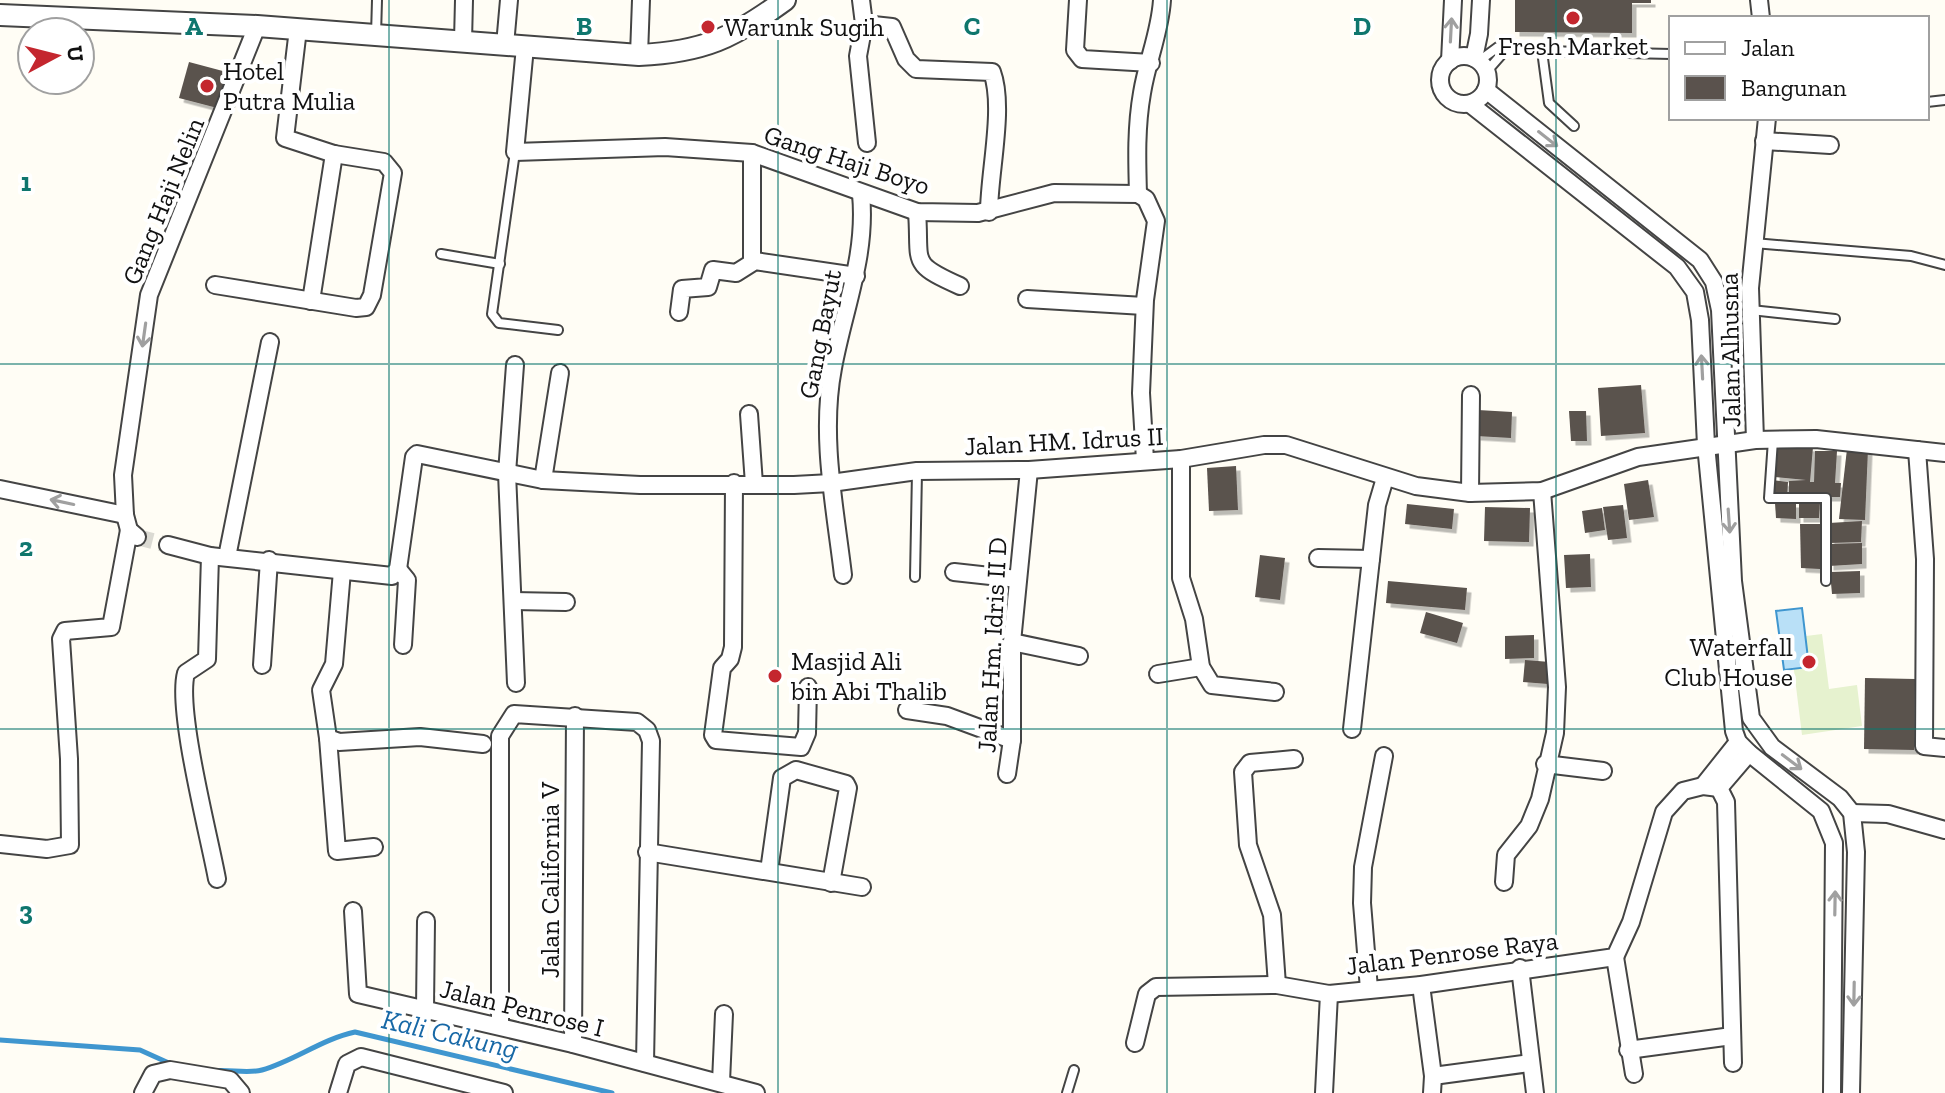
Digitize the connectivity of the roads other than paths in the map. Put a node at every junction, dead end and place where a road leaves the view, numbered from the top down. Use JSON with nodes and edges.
{"nodes":[{"id":1,"x":377,"y":0,"type":"edge"},
{"id":2,"x":464,"y":0,"type":"edge"},
{"id":3,"x":509,"y":0,"type":"edge"},
{"id":4,"x":641,"y":0,"type":"edge"},
{"id":5,"x":785,"y":0,"type":"edge"},
{"id":6,"x":861,"y":0,"type":"edge"},
{"id":7,"x":1078,"y":0,"type":"edge"},
{"id":8,"x":1162,"y":0,"type":"edge"},
{"id":9,"x":1453,"y":0,"type":"edge"},
{"id":10,"x":1481,"y":0,"type":"edge"},
{"id":11,"x":13,"y":10,"type":"edge"},
{"id":12,"x":864,"y":24,"type":"junction"},
{"id":13,"x":257,"y":26,"type":"junction"},
{"id":14,"x":298,"y":29,"type":"junction"},
{"id":15,"x":376,"y":37,"type":"junction"},
{"id":16,"x":463,"y":41,"type":"junction"},
{"id":17,"x":515,"y":46,"type":"junction"},
{"id":18,"x":1542,"y":51,"type":"junction"},
{"id":19,"x":1669,"y":54,"type":"edge"},
{"id":20,"x":639,"y":55,"type":"junction"},
{"id":21,"x":1450,"y":61,"type":"junction"},
{"id":22,"x":1151,"y":63,"type":"junction"},
{"id":23,"x":1480,"y":63,"type":"junction"},
{"id":24,"x":1486,"y":90,"type":"junction"},
{"id":25,"x":1470,"y":104,"type":"junction"},
{"id":26,"x":1767,"y":120,"type":"edge"},
{"id":27,"x":1574,"y":126,"type":"dead end"},
{"id":28,"x":1764,"y":141,"type":"junction"},
{"id":29,"x":867,"y":143,"type":"dead end"},
{"id":30,"x":1830,"y":145,"type":"dead end"},
{"id":31,"x":515,"y":152,"type":"junction"},
{"id":32,"x":752,"y":153,"type":"junction"},
{"id":33,"x":334,"y":154,"type":"junction"},
{"id":34,"x":861,"y":194,"type":"junction"},
{"id":35,"x":1138,"y":194,"type":"junction"},
{"id":36,"x":917,"y":212,"type":"junction"},
{"id":37,"x":989,"y":212,"type":"junction"},
{"id":38,"x":1754,"y":243,"type":"junction"},
{"id":39,"x":441,"y":254,"type":"dead end"},
{"id":40,"x":752,"y":262,"type":"junction"},
{"id":41,"x":500,"y":264,"type":"junction"},
{"id":42,"x":1945,"y":265,"type":"edge"},
{"id":43,"x":856,"y":276,"type":"junction"},
{"id":44,"x":215,"y":285,"type":"dead end"},
{"id":45,"x":960,"y":286,"type":"dead end"},
{"id":46,"x":1027,"y":299,"type":"dead end"},
{"id":47,"x":311,"y":301,"type":"junction"},
{"id":48,"x":1144,"y":306,"type":"junction"},
{"id":49,"x":1750,"y":310,"type":"junction"},
{"id":50,"x":679,"y":312,"type":"dead end"},
{"id":51,"x":1835,"y":319,"type":"dead end"},
{"id":52,"x":558,"y":330,"type":"dead end"},
{"id":53,"x":270,"y":342,"type":"dead end"},
{"id":54,"x":515,"y":365,"type":"dead end"},
{"id":55,"x":560,"y":373,"type":"dead end"},
{"id":56,"x":1471,"y":395,"type":"dead end"},
{"id":57,"x":749,"y":414,"type":"dead end"},
{"id":58,"x":1773,"y":439,"type":"junction"},
{"id":59,"x":1755,"y":440,"type":"junction"},
{"id":60,"x":1724,"y":443,"type":"junction"},
{"id":61,"x":1706,"y":445,"type":"junction"},
{"id":62,"x":1917,"y":450,"type":"junction"},
{"id":63,"x":1945,"y":453,"type":"edge"},
{"id":64,"x":1181,"y":459,"type":"junction"},
{"id":65,"x":1145,"y":460,"type":"junction"},
{"id":66,"x":1029,"y":470,"type":"junction"},
{"id":67,"x":917,"y":471,"type":"junction"},
{"id":68,"x":507,"y":473,"type":"junction"},
{"id":69,"x":1385,"y":478,"type":"junction"},
{"id":70,"x":543,"y":480,"type":"junction"},
{"id":71,"x":734,"y":483,"type":"junction"},
{"id":72,"x":831,"y":483,"type":"junction"},
{"id":73,"x":754,"y":484,"type":"junction"},
{"id":74,"x":0,"y":489,"type":"edge"},
{"id":75,"x":1542,"y":491,"type":"junction"},
{"id":76,"x":1470,"y":493,"type":"junction"},
{"id":77,"x":130,"y":528,"type":"junction"},
{"id":78,"x":168,"y":545,"type":"tunnel mouth"},
{"id":79,"x":219,"y":556,"type":"junction"},
{"id":80,"x":1318,"y":558,"type":"dead end"},
{"id":81,"x":1371,"y":559,"type":"junction"},
{"id":82,"x":269,"y":560,"type":"junction"},
{"id":83,"x":398,"y":569,"type":"junction"},
{"id":84,"x":342,"y":571,"type":"junction"},
{"id":85,"x":954,"y":572,"type":"dead end"},
{"id":86,"x":843,"y":575,"type":"dead end"},
{"id":87,"x":915,"y":577,"type":"dead end"},
{"id":88,"x":1018,"y":579,"type":"junction"},
{"id":89,"x":1826,"y":581,"type":"dead end"},
{"id":90,"x":513,"y":601,"type":"junction"},
{"id":91,"x":566,"y":602,"type":"dead end"},
{"id":92,"x":1012,"y":642,"type":"junction"},
{"id":93,"x":403,"y":645,"type":"dead end"},
{"id":94,"x":1079,"y":656,"type":"dead end"},
{"id":95,"x":262,"y":665,"type":"dead end"},
{"id":96,"x":1201,"y":667,"type":"junction"},
{"id":97,"x":1158,"y":674,"type":"dead end"},
{"id":98,"x":516,"y":683,"type":"dead end"},
{"id":99,"x":808,"y":687,"type":"dead end"},
{"id":100,"x":1275,"y":692,"type":"dead end"},
{"id":101,"x":907,"y":710,"type":"dead end"},
{"id":102,"x":575,"y":716,"type":"junction"},
{"id":103,"x":1352,"y":729,"type":"dead end"},
{"id":104,"x":328,"y":738,"type":"junction"},
{"id":105,"x":1012,"y":740,"type":"junction"},
{"id":106,"x":483,"y":744,"type":"dead end"},
{"id":107,"x":1743,"y":748,"type":"junction"},
{"id":108,"x":1945,"y":748,"type":"edge"},
{"id":109,"x":1384,"y":756,"type":"dead end"},
{"id":110,"x":1294,"y":759,"type":"dead end"},
{"id":111,"x":1545,"y":764,"type":"junction"},
{"id":112,"x":1603,"y":771,"type":"dead end"},
{"id":113,"x":1007,"y":774,"type":"dead end"},
{"id":114,"x":1711,"y":787,"type":"junction"},
{"id":115,"x":1852,"y":813,"type":"junction"},
{"id":116,"x":1945,"y":830,"type":"edge"},
{"id":117,"x":0,"y":844,"type":"edge"},
{"id":118,"x":374,"y":847,"type":"dead end"},
{"id":119,"x":647,"y":852,"type":"junction"},
{"id":120,"x":769,"y":871,"type":"junction"},
{"id":121,"x":217,"y":879,"type":"dead end"},
{"id":122,"x":1504,"y":882,"type":"dead end"},
{"id":123,"x":831,"y":883,"type":"junction"},
{"id":124,"x":862,"y":887,"type":"dead end"},
{"id":125,"x":353,"y":911,"type":"dead end"},
{"id":126,"x":426,"y":921,"type":"dead end"},
{"id":127,"x":1615,"y":957,"type":"junction"},
{"id":128,"x":1520,"y":968,"type":"junction"},
{"id":129,"x":1277,"y":985,"type":"junction"},
{"id":130,"x":1421,"y":985,"type":"junction"},
{"id":131,"x":1369,"y":989,"type":"junction"},
{"id":132,"x":1329,"y":994,"type":"junction"},
{"id":133,"x":425,"y":1009,"type":"junction"},
{"id":134,"x":724,"y":1014,"type":"dead end"},
{"id":135,"x":500,"y":1026,"type":"junction"},
{"id":136,"x":1732,"y":1036,"type":"junction"},
{"id":137,"x":1135,"y":1043,"type":"dead end"},
{"id":138,"x":573,"y":1044,"type":"junction"},
{"id":139,"x":1628,"y":1050,"type":"junction"},
{"id":140,"x":645,"y":1063,"type":"junction"},
{"id":141,"x":1530,"y":1063,"type":"junction"},
{"id":142,"x":1733,"y":1063,"type":"dead end"},
{"id":143,"x":1074,"y":1070,"type":"dead end"},
{"id":144,"x":1634,"y":1074,"type":"dead end"},
{"id":145,"x":721,"y":1082,"type":"junction"},
{"id":146,"x":1432,"y":1084,"type":"edge"},
{"id":147,"x":143,"y":1093,"type":"edge"},
{"id":148,"x":241,"y":1093,"type":"edge"},
{"id":149,"x":338,"y":1093,"type":"edge"},
{"id":150,"x":504,"y":1093,"type":"edge"},
{"id":151,"x":756,"y":1093,"type":"edge"},
{"id":152,"x":1067,"y":1093,"type":"edge"},
{"id":153,"x":1324,"y":1093,"type":"edge"},
{"id":154,"x":1535,"y":1093,"type":"edge"},
{"id":155,"x":1832,"y":1093,"type":"edge"},
{"id":156,"x":1851,"y":1093,"type":"edge"}],
"edges":[{"from":1,"to":15,"type":"lane"},
{"from":2,"to":16,"type":"street"},
{"from":3,"to":17,"type":"street"},
{"from":4,"to":20,"type":"street"},
{"from":5,"to":20,"type":"street"},
{"from":6,"to":12,"type":"street"},
{"from":7,"to":22,"type":"street"},
{"from":8,"to":22,"type":"street"},
{"from":21,"to":9,"type":"street","one_way":true},
{"from":10,"to":23,"type":"street"},
{"from":11,"to":13,"type":"street"},
{"from":12,"to":29,"type":"street"},
{"from":12,"to":37,"type":"street"},
{"from":13,"to":14,"type":"street"},
{"from":13,"to":77,"type":"street","name":"Gang Haji Nelin","one_way":true},
{"from":14,"to":15,"type":"street"},
{"from":14,"to":33,"type":"street"},
{"from":15,"to":16,"type":"street"},
{"from":16,"to":17,"type":"street"},
{"from":17,"to":20,"type":"street"},
{"from":17,"to":31,"type":"street"},
{"from":18,"to":19,"type":"lane"},
{"from":18,"to":23,"type":"lane"},
{"from":18,"to":27,"type":"lane"},
{"from":21,"to":23,"type":"street"},
{"from":21,"to":25,"type":"street"},
{"from":22,"to":35,"type":"street"},
{"from":23,"to":24,"type":"street"},
{"from":24,"to":25,"type":"street"},
{"from":24,"to":60,"type":"street","one_way":true},
{"from":61,"to":25,"type":"street","one_way":true},
{"from":26,"to":28,"type":"street","name":"Jalan Alhusna"},
{"from":28,"to":30,"type":"street"},
{"from":28,"to":38,"type":"street","name":"Jalan Alhusna"},
{"from":31,"to":32,"type":"street","name":"Gang Haji Boyo"},
{"from":31,"to":41,"type":"lane"},
{"from":32,"to":34,"type":"street","name":"Gang Haji Boyo"},
{"from":32,"to":40,"type":"street"},
{"from":33,"to":47,"type":"street"},
{"from":33,"to":47,"type":"street"},
{"from":34,"to":36,"type":"street","name":"Gang Haji Boyo"},
{"from":34,"to":43,"type":"street","name":"Gang Bayut"},
{"from":35,"to":37,"type":"street","name":"Gang Haji Boyo"},
{"from":35,"to":48,"type":"street"},
{"from":36,"to":37,"type":"street","name":"Gang Haji Boyo"},
{"from":36,"to":45,"type":"street"},
{"from":38,"to":42,"type":"lane"},
{"from":38,"to":49,"type":"street","name":"Jalan Alhusna"},
{"from":39,"to":41,"type":"lane"},
{"from":40,"to":43,"type":"street"},
{"from":40,"to":50,"type":"street"},
{"from":41,"to":52,"type":"lane"},
{"from":43,"to":72,"type":"street","name":"Gang Bayut"},
{"from":44,"to":47,"type":"street"},
{"from":46,"to":48,"type":"street"},
{"from":48,"to":65,"type":"street"},
{"from":49,"to":51,"type":"lane"},
{"from":49,"to":59,"type":"street","name":"Jalan Alhusna"},
{"from":53,"to":79,"type":"street"},
{"from":54,"to":68,"type":"street"},
{"from":55,"to":70,"type":"street"},
{"from":56,"to":76,"type":"street"},
{"from":57,"to":73,"type":"street"},
{"from":58,"to":59,"type":"street","name":"Jalan Alhusna"},
{"from":58,"to":62,"type":"street","name":"Jalan Alhusna"},
{"from":58,"to":89,"type":"lane"},
{"from":59,"to":60,"type":"street","name":"Jalan HM. Idrus II"},
{"from":60,"to":61,"type":"street","name":"Jalan HM. Idrus II"},
{"from":60,"to":115,"type":"street","one_way":true},
{"from":61,"to":75,"type":"street","name":"Jalan HM. Idrus II"},
{"from":61,"to":107,"type":"street"},
{"from":62,"to":63,"type":"street","name":"Jalan Alhusna"},
{"from":62,"to":108,"type":"street"},
{"from":64,"to":65,"type":"street","name":"Jalan HM. Idrus II"},
{"from":64,"to":69,"type":"street","name":"Jalan HM. Idrus II"},
{"from":64,"to":96,"type":"street"},
{"from":65,"to":66,"type":"street","name":"Jalan HM. Idrus II"},
{"from":66,"to":67,"type":"street","name":"Jalan HM. Idrus II"},
{"from":66,"to":88,"type":"street","name":"Jalan Hm. Idris II D"},
{"from":67,"to":72,"type":"street","name":"Jalan HM. Idrus II"},
{"from":67,"to":87,"type":"lane"},
{"from":68,"to":70,"type":"street","name":"Jalan HM. Idrus II"},
{"from":68,"to":83,"type":"street","name":"Jalan HM. Idrus II"},
{"from":68,"to":90,"type":"street"},
{"from":69,"to":76,"type":"street","name":"Jalan HM. Idrus II"},
{"from":69,"to":81,"type":"street"},
{"from":70,"to":71,"type":"street","name":"Jalan HM. Idrus II"},
{"from":71,"to":73,"type":"street","name":"Jalan HM. Idrus II"},
{"from":71,"to":99,"type":"street"},
{"from":72,"to":73,"type":"street","name":"Jalan HM. Idrus II"},
{"from":72,"to":86,"type":"street","name":"Gang Bayut"},
{"from":77,"to":74,"type":"street","one_way":true},
{"from":75,"to":76,"type":"street","name":"Jalan HM. Idrus II"},
{"from":75,"to":111,"type":"street"},
{"from":77,"to":117,"type":"street","name":"Gang Haji Nelin"},
{"from":78,"to":79,"type":"street"},
{"from":79,"to":82,"type":"street"},
{"from":79,"to":121,"type":"street"},
{"from":80,"to":81,"type":"street"},
{"from":81,"to":103,"type":"street"},
{"from":82,"to":84,"type":"street"},
{"from":82,"to":95,"type":"street"},
{"from":83,"to":84,"type":"street"},
{"from":83,"to":93,"type":"street"},
{"from":84,"to":104,"type":"street"},
{"from":85,"to":88,"type":"street"},
{"from":88,"to":92,"type":"street","name":"Jalan Hm. Idris II D"},
{"from":90,"to":91,"type":"street"},
{"from":90,"to":98,"type":"street"},
{"from":92,"to":94,"type":"street"},
{"from":92,"to":105,"type":"street","name":"Jalan Hm. Idris II D"},
{"from":96,"to":97,"type":"street"},
{"from":96,"to":100,"type":"street"},
{"from":101,"to":105,"type":"street"},
{"from":102,"to":119,"type":"street"},
{"from":102,"to":135,"type":"street"},
{"from":102,"to":138,"type":"street","name":"Jalan California V"},
{"from":104,"to":106,"type":"street"},
{"from":104,"to":118,"type":"street"},
{"from":105,"to":113,"type":"street","name":"Jalan Hm. Idris II D"},
{"from":107,"to":114,"type":"street"},
{"from":155,"to":107,"type":"street","one_way":true},
{"from":109,"to":131,"type":"street"},
{"from":110,"to":129,"type":"street"},
{"from":111,"to":112,"type":"street"},
{"from":111,"to":122,"type":"street"},
{"from":114,"to":127,"type":"street"},
{"from":114,"to":136,"type":"street"},
{"from":115,"to":116,"type":"street"},
{"from":115,"to":156,"type":"street","one_way":true},
{"from":119,"to":120,"type":"street"},
{"from":119,"to":140,"type":"street"},
{"from":120,"to":123,"type":"street"},
{"from":120,"to":123,"type":"street"},
{"from":123,"to":124,"type":"street"},
{"from":125,"to":133,"type":"street","name":"Jalan Penrose I"},
{"from":126,"to":133,"type":"street"},
{"from":127,"to":128,"type":"street","name":"Jalan Penrose Raya"},
{"from":127,"to":139,"type":"street"},
{"from":128,"to":130,"type":"street","name":"Jalan Penrose Raya"},
{"from":128,"to":141,"type":"street"},
{"from":129,"to":132,"type":"street","name":"Jalan Penrose Raya"},
{"from":129,"to":137,"type":"street","name":"Jalan Penrose Raya"},
{"from":130,"to":131,"type":"street","name":"Jalan Penrose Raya"},
{"from":130,"to":146,"type":"street"},
{"from":131,"to":132,"type":"street","name":"Jalan Penrose Raya"},
{"from":132,"to":153,"type":"street"},
{"from":133,"to":135,"type":"street","name":"Jalan Penrose I"},
{"from":134,"to":145,"type":"street"},
{"from":135,"to":138,"type":"street","name":"Jalan Penrose I"},
{"from":136,"to":139,"type":"street"},
{"from":136,"to":142,"type":"street"},
{"from":138,"to":140,"type":"street","name":"Jalan Penrose I"},
{"from":139,"to":144,"type":"street"},
{"from":140,"to":145,"type":"street","name":"Jalan Penrose I"},
{"from":141,"to":146,"type":"street"},
{"from":141,"to":154,"type":"street"},
{"from":143,"to":152,"type":"lane"},
{"from":145,"to":151,"type":"street","name":"Jalan Penrose I"},
{"from":147,"to":148,"type":"street"},
{"from":149,"to":150,"type":"street"}]}
